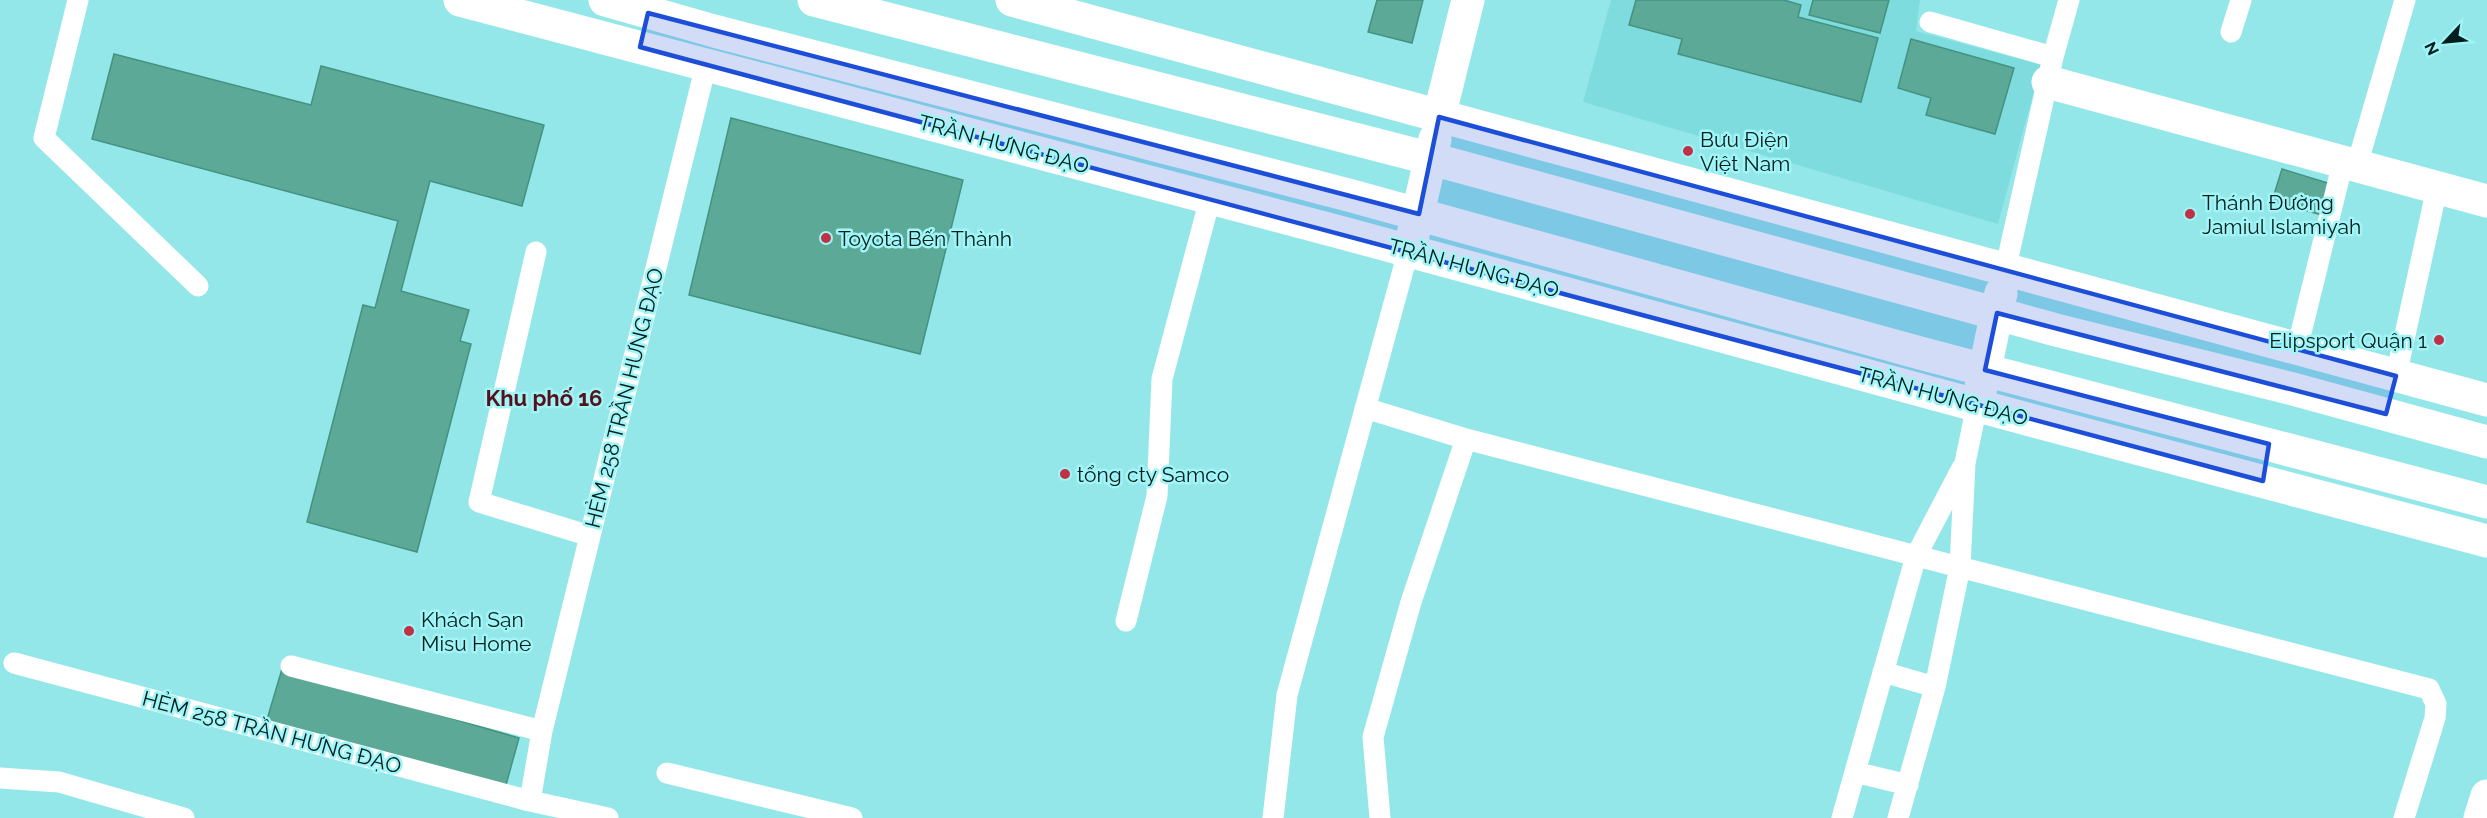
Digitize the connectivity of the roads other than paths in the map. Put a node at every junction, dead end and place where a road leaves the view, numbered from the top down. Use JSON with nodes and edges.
{"nodes":[{"id":1,"x":78,"y":0,"type":"edge"},
{"id":2,"x":460,"y":0,"type":"edge"},
{"id":3,"x":605,"y":0,"type":"edge"},
{"id":4,"x":815,"y":0,"type":"edge"},
{"id":5,"x":1011,"y":0,"type":"edge"},
{"id":6,"x":1468,"y":0,"type":"edge"},
{"id":7,"x":2069,"y":0,"type":"edge"},
{"id":8,"x":2241,"y":0,"type":"edge"},
{"id":9,"x":2405,"y":0,"type":"edge"},
{"id":10,"x":648,"y":13,"type":"junction"},
{"id":11,"x":1930,"y":22,"type":"dead end"},
{"id":12,"x":714,"y":31,"type":"junction"},
{"id":13,"x":2231,"y":32,"type":"dead end"},
{"id":14,"x":640,"y":47,"type":"junction"},
{"id":15,"x":800,"y":53,"type":"junction"},
{"id":16,"x":706,"y":65,"type":"junction"},
{"id":17,"x":2050,"y":70,"type":"junction"},
{"id":18,"x":791,"y":88,"type":"junction"},
{"id":19,"x":1022,"y":111,"type":"junction"},
{"id":20,"x":1439,"y":117,"type":"junction"},
{"id":21,"x":1014,"y":147,"type":"junction"},
{"id":22,"x":1432,"y":159,"type":"junction"},
{"id":23,"x":1218,"y":162,"type":"junction"},
{"id":24,"x":2350,"y":163,"type":"junction"},
{"id":25,"x":1669,"y":178,"type":"junction"},
{"id":26,"x":2437,"y":188,"type":"junction"},
{"id":27,"x":1210,"y":199,"type":"junction"},
{"id":28,"x":2487,"y":201,"type":"edge"},
{"id":29,"x":1419,"y":214,"type":"junction"},
{"id":30,"x":1661,"y":222,"type":"junction"},
{"id":31,"x":1896,"y":240,"type":"junction"},
{"id":32,"x":536,"y":252,"type":"dead end"},
{"id":33,"x":1408,"y":252,"type":"junction"},
{"id":34,"x":2005,"y":271,"type":"junction"},
{"id":35,"x":1887,"y":284,"type":"junction"},
{"id":36,"x":198,"y":286,"type":"dead end"},
{"id":37,"x":1708,"y":294,"type":"junction"},
{"id":38,"x":1996,"y":313,"type":"junction"},
{"id":39,"x":2200,"y":323,"type":"junction"},
{"id":40,"x":1700,"y":330,"type":"junction"},
{"id":41,"x":1877,"y":341,"type":"junction"},
{"id":42,"x":2296,"y":349,"type":"junction"},
{"id":43,"x":2191,"y":364,"type":"junction"},
{"id":44,"x":1985,"y":370,"type":"junction"},
{"id":45,"x":1872,"y":376,"type":"junction"},
{"id":46,"x":2396,"y":376,"type":"junction"},
{"id":47,"x":2487,"y":400,"type":"edge"},
{"id":48,"x":1977,"y":405,"type":"junction"},
{"id":49,"x":1365,"y":408,"type":"junction"},
{"id":50,"x":2386,"y":414,"type":"junction"},
{"id":51,"x":1466,"y":439,"type":"junction"},
{"id":52,"x":2487,"y":442,"type":"edge"},
{"id":53,"x":2270,"y":444,"type":"junction"},
{"id":54,"x":1965,"y":463,"type":"junction"},
{"id":55,"x":2263,"y":481,"type":"junction"},
{"id":56,"x":2487,"y":502,"type":"edge"},
{"id":57,"x":590,"y":536,"type":"junction"},
{"id":58,"x":2487,"y":541,"type":"edge"},
{"id":59,"x":1916,"y":556,"type":"junction"},
{"id":60,"x":1960,"y":567,"type":"junction"},
{"id":61,"x":1126,"y":621,"type":"dead end"},
{"id":62,"x":14,"y":663,"type":"dead end"},
{"id":63,"x":291,"y":666,"type":"dead end"},
{"id":64,"x":1883,"y":672,"type":"junction"},
{"id":65,"x":1935,"y":687,"type":"junction"},
{"id":66,"x":542,"y":731,"type":"junction"},
{"id":67,"x":1855,"y":772,"type":"junction"},
{"id":68,"x":667,"y":773,"type":"dead end"},
{"id":69,"x":0,"y":778,"type":"edge"},
{"id":70,"x":1908,"y":784,"type":"junction"},
{"id":71,"x":2487,"y":795,"type":"edge"},
{"id":72,"x":530,"y":801,"type":"junction"},
{"id":73,"x":184,"y":818,"type":"edge"},
{"id":74,"x":608,"y":818,"type":"edge"},
{"id":75,"x":852,"y":818,"type":"edge"},
{"id":76,"x":1273,"y":818,"type":"edge"},
{"id":77,"x":1380,"y":818,"type":"edge"},
{"id":78,"x":1842,"y":818,"type":"edge"},
{"id":79,"x":1898,"y":818,"type":"edge"},
{"id":80,"x":2404,"y":818,"type":"edge"},
{"id":81,"x":2480,"y":818,"type":"edge"}],
"edges":[{"from":1,"to":36,"type":"lane"},
{"from":2,"to":14,"type":"main road","name":"TRẦN HƯNG ĐẠO"},
{"from":3,"to":10,"type":"main road","name":"TRẦN HƯNG ĐẠO"},
{"from":4,"to":22,"type":"main road"},
{"from":5,"to":20,"type":"main road"},
{"from":6,"to":20,"type":"main road"},
{"from":7,"to":17,"type":"lane"},
{"from":8,"to":13,"type":"lane"},
{"from":9,"to":24,"type":"lane"},
{"from":10,"to":12,"type":"main road","name":"TRẦN HƯNG ĐẠO"},
{"from":10,"to":14,"type":"main road"},
{"from":11,"to":17,"type":"lane"},
{"from":12,"to":15,"type":"main road","name":"TRẦN HƯNG ĐẠO"},
{"from":12,"to":16,"type":"main road"},
{"from":14,"to":16,"type":"main road","name":"TRẦN HƯNG ĐẠO"},
{"from":15,"to":18,"type":"main road"},
{"from":15,"to":19,"type":"main road","name":"TRẦN HƯNG ĐẠO"},
{"from":16,"to":18,"type":"main road","name":"TRẦN HƯNG ĐẠO"},
{"from":16,"to":57,"type":"lane","name":"HẺM 258 TRẦN HƯNG ĐẠO"},
{"from":17,"to":24,"type":"main road"},
{"from":17,"to":34,"type":"lane"},
{"from":18,"to":21,"type":"main road","name":"TRẦN HƯNG ĐẠO"},
{"from":19,"to":21,"type":"main road"},
{"from":19,"to":23,"type":"main road","name":"TRẦN HƯNG ĐẠO"},
{"from":20,"to":22,"type":"main road"},
{"from":20,"to":25,"type":"main road"},
{"from":21,"to":27,"type":"main road","name":"TRẦN HƯNG ĐẠO"},
{"from":22,"to":29,"type":"main road"},
{"from":22,"to":30,"type":"main road"},
{"from":23,"to":27,"type":"main road"},
{"from":23,"to":29,"type":"main road","name":"TRẦN HƯNG ĐẠO"},
{"from":24,"to":26,"type":"main road"},
{"from":24,"to":42,"type":"lane"},
{"from":25,"to":30,"type":"main road"},
{"from":25,"to":31,"type":"main road"},
{"from":26,"to":28,"type":"main road"},
{"from":26,"to":46,"type":"lane"},
{"from":27,"to":33,"type":"main road","name":"TRẦN HƯNG ĐẠO"},
{"from":27,"to":61,"type":"lane"},
{"from":29,"to":33,"type":"main road"},
{"from":29,"to":37,"type":"main road","name":"TRẦN HƯNG ĐẠO"},
{"from":30,"to":35,"type":"main road"},
{"from":31,"to":34,"type":"main road"},
{"from":31,"to":35,"type":"main road"},
{"from":32,"to":57,"type":"lane"},
{"from":33,"to":40,"type":"main road","name":"TRẦN HƯNG ĐẠO"},
{"from":33,"to":49,"type":"lane"},
{"from":34,"to":38,"type":"main road"},
{"from":34,"to":39,"type":"main road"},
{"from":35,"to":38,"type":"main road"},
{"from":37,"to":40,"type":"main road"},
{"from":37,"to":41,"type":"main road","name":"TRẦN HƯNG ĐẠO"},
{"from":38,"to":43,"type":"main road"},
{"from":38,"to":44,"type":"main road"},
{"from":39,"to":42,"type":"main road"},
{"from":39,"to":43,"type":"main road"},
{"from":40,"to":45,"type":"main road","name":"TRẦN HƯNG ĐẠO"},
{"from":41,"to":44,"type":"main road","name":"TRẦN HƯNG ĐẠO"},
{"from":41,"to":45,"type":"main road"},
{"from":42,"to":46,"type":"main road"},
{"from":43,"to":50,"type":"main road"},
{"from":44,"to":48,"type":"main road"},
{"from":44,"to":53,"type":"main road","name":"TRẦN HƯNG ĐẠO"},
{"from":45,"to":48,"type":"main road","name":"TRẦN HƯNG ĐẠO"},
{"from":46,"to":47,"type":"main road"},
{"from":46,"to":50,"type":"main road"},
{"from":48,"to":54,"type":"lane"},
{"from":48,"to":55,"type":"main road","name":"TRẦN HƯNG ĐẠO"},
{"from":49,"to":51,"type":"lane"},
{"from":49,"to":76,"type":"lane"},
{"from":50,"to":52,"type":"main road"},
{"from":51,"to":59,"type":"lane"},
{"from":51,"to":77,"type":"lane"},
{"from":53,"to":55,"type":"main road"},
{"from":53,"to":56,"type":"main road","name":"TRẦN HƯNG ĐẠO"},
{"from":54,"to":59,"type":"lane"},
{"from":54,"to":60,"type":"lane"},
{"from":55,"to":58,"type":"main road","name":"TRẦN HƯNG ĐẠO"},
{"from":57,"to":66,"type":"lane","name":"HẺM 258 TRẦN HƯNG ĐẠO"},
{"from":59,"to":60,"type":"lane"},
{"from":59,"to":64,"type":"lane"},
{"from":60,"to":65,"type":"lane"},
{"from":60,"to":80,"type":"lane"},
{"from":62,"to":72,"type":"lane","name":"HẺM 258 TRẦN HƯNG ĐẠO"},
{"from":63,"to":66,"type":"lane"},
{"from":64,"to":65,"type":"lane"},
{"from":64,"to":67,"type":"lane"},
{"from":65,"to":70,"type":"lane"},
{"from":66,"to":72,"type":"lane","name":"HẺM 258 TRẦN HƯNG ĐẠO"},
{"from":67,"to":70,"type":"lane"},
{"from":67,"to":78,"type":"lane"},
{"from":68,"to":75,"type":"lane"},
{"from":69,"to":73,"type":"lane"},
{"from":70,"to":79,"type":"lane"},
{"from":71,"to":81,"type":"main road"},
{"from":72,"to":74,"type":"lane","name":"HẺM 258 TRẦN HƯNG ĐẠO"}]}
